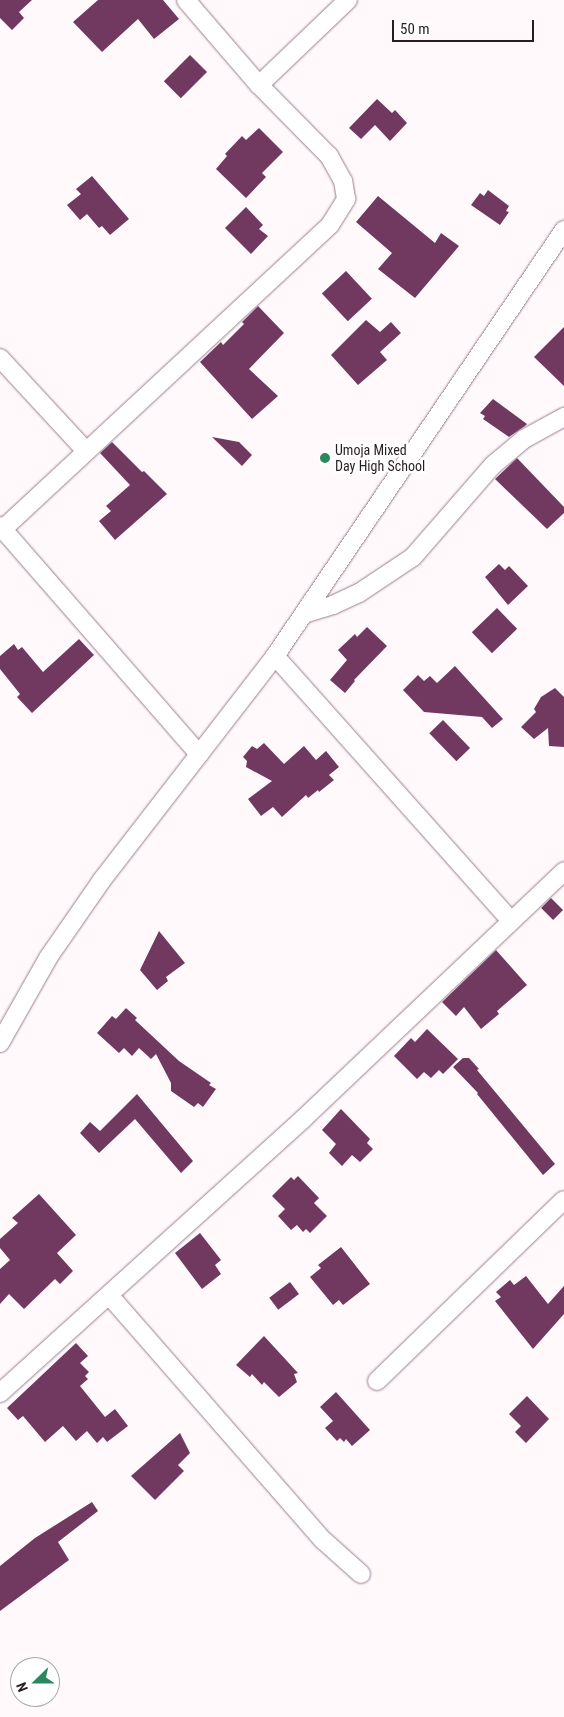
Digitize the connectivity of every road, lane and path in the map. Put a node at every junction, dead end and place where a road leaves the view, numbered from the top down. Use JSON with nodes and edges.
{"nodes":[{"id":1,"x":186,"y":0,"type":"edge"},
{"id":2,"x":348,"y":0,"type":"edge"},
{"id":3,"x":259,"y":84,"type":"junction"},
{"id":4,"x":564,"y":230,"type":"edge"},
{"id":5,"x":0,"y":358,"type":"edge"},
{"id":6,"x":564,"y":417,"type":"edge"},
{"id":7,"x":86,"y":451,"type":"junction"},
{"id":8,"x":1,"y":528,"type":"edge"},
{"id":9,"x":304,"y":614,"type":"junction"},
{"id":10,"x":275,"y":656,"type":"junction"},
{"id":11,"x":199,"y":754,"type":"junction"},
{"id":12,"x":564,"y":871,"type":"edge"},
{"id":13,"x":510,"y":920,"type":"junction"},
{"id":14,"x":0,"y":1043,"type":"edge"},
{"id":15,"x":564,"y":1200,"type":"edge"},
{"id":16,"x":109,"y":1295,"type":"junction"},
{"id":17,"x":377,"y":1381,"type":"dead end"},
{"id":18,"x":0,"y":1393,"type":"edge"},
{"id":19,"x":361,"y":1574,"type":"dead end"}],
"edges":[{"from":1,"to":3,"type":"street"},
{"from":2,"to":3,"type":"street"},
{"from":3,"to":7,"type":"street"},
{"from":4,"to":9,"type":"street"},
{"from":5,"to":7,"type":"street"},
{"from":6,"to":9,"type":"street"},
{"from":7,"to":8,"type":"street"},
{"from":8,"to":11,"type":"street"},
{"from":9,"to":10,"type":"street"},
{"from":10,"to":11,"type":"street"},
{"from":10,"to":13,"type":"street"},
{"from":11,"to":14,"type":"street"},
{"from":12,"to":13,"type":"street"},
{"from":13,"to":16,"type":"street"},
{"from":15,"to":17,"type":"street"},
{"from":16,"to":18,"type":"street"},
{"from":16,"to":19,"type":"street"}]}
